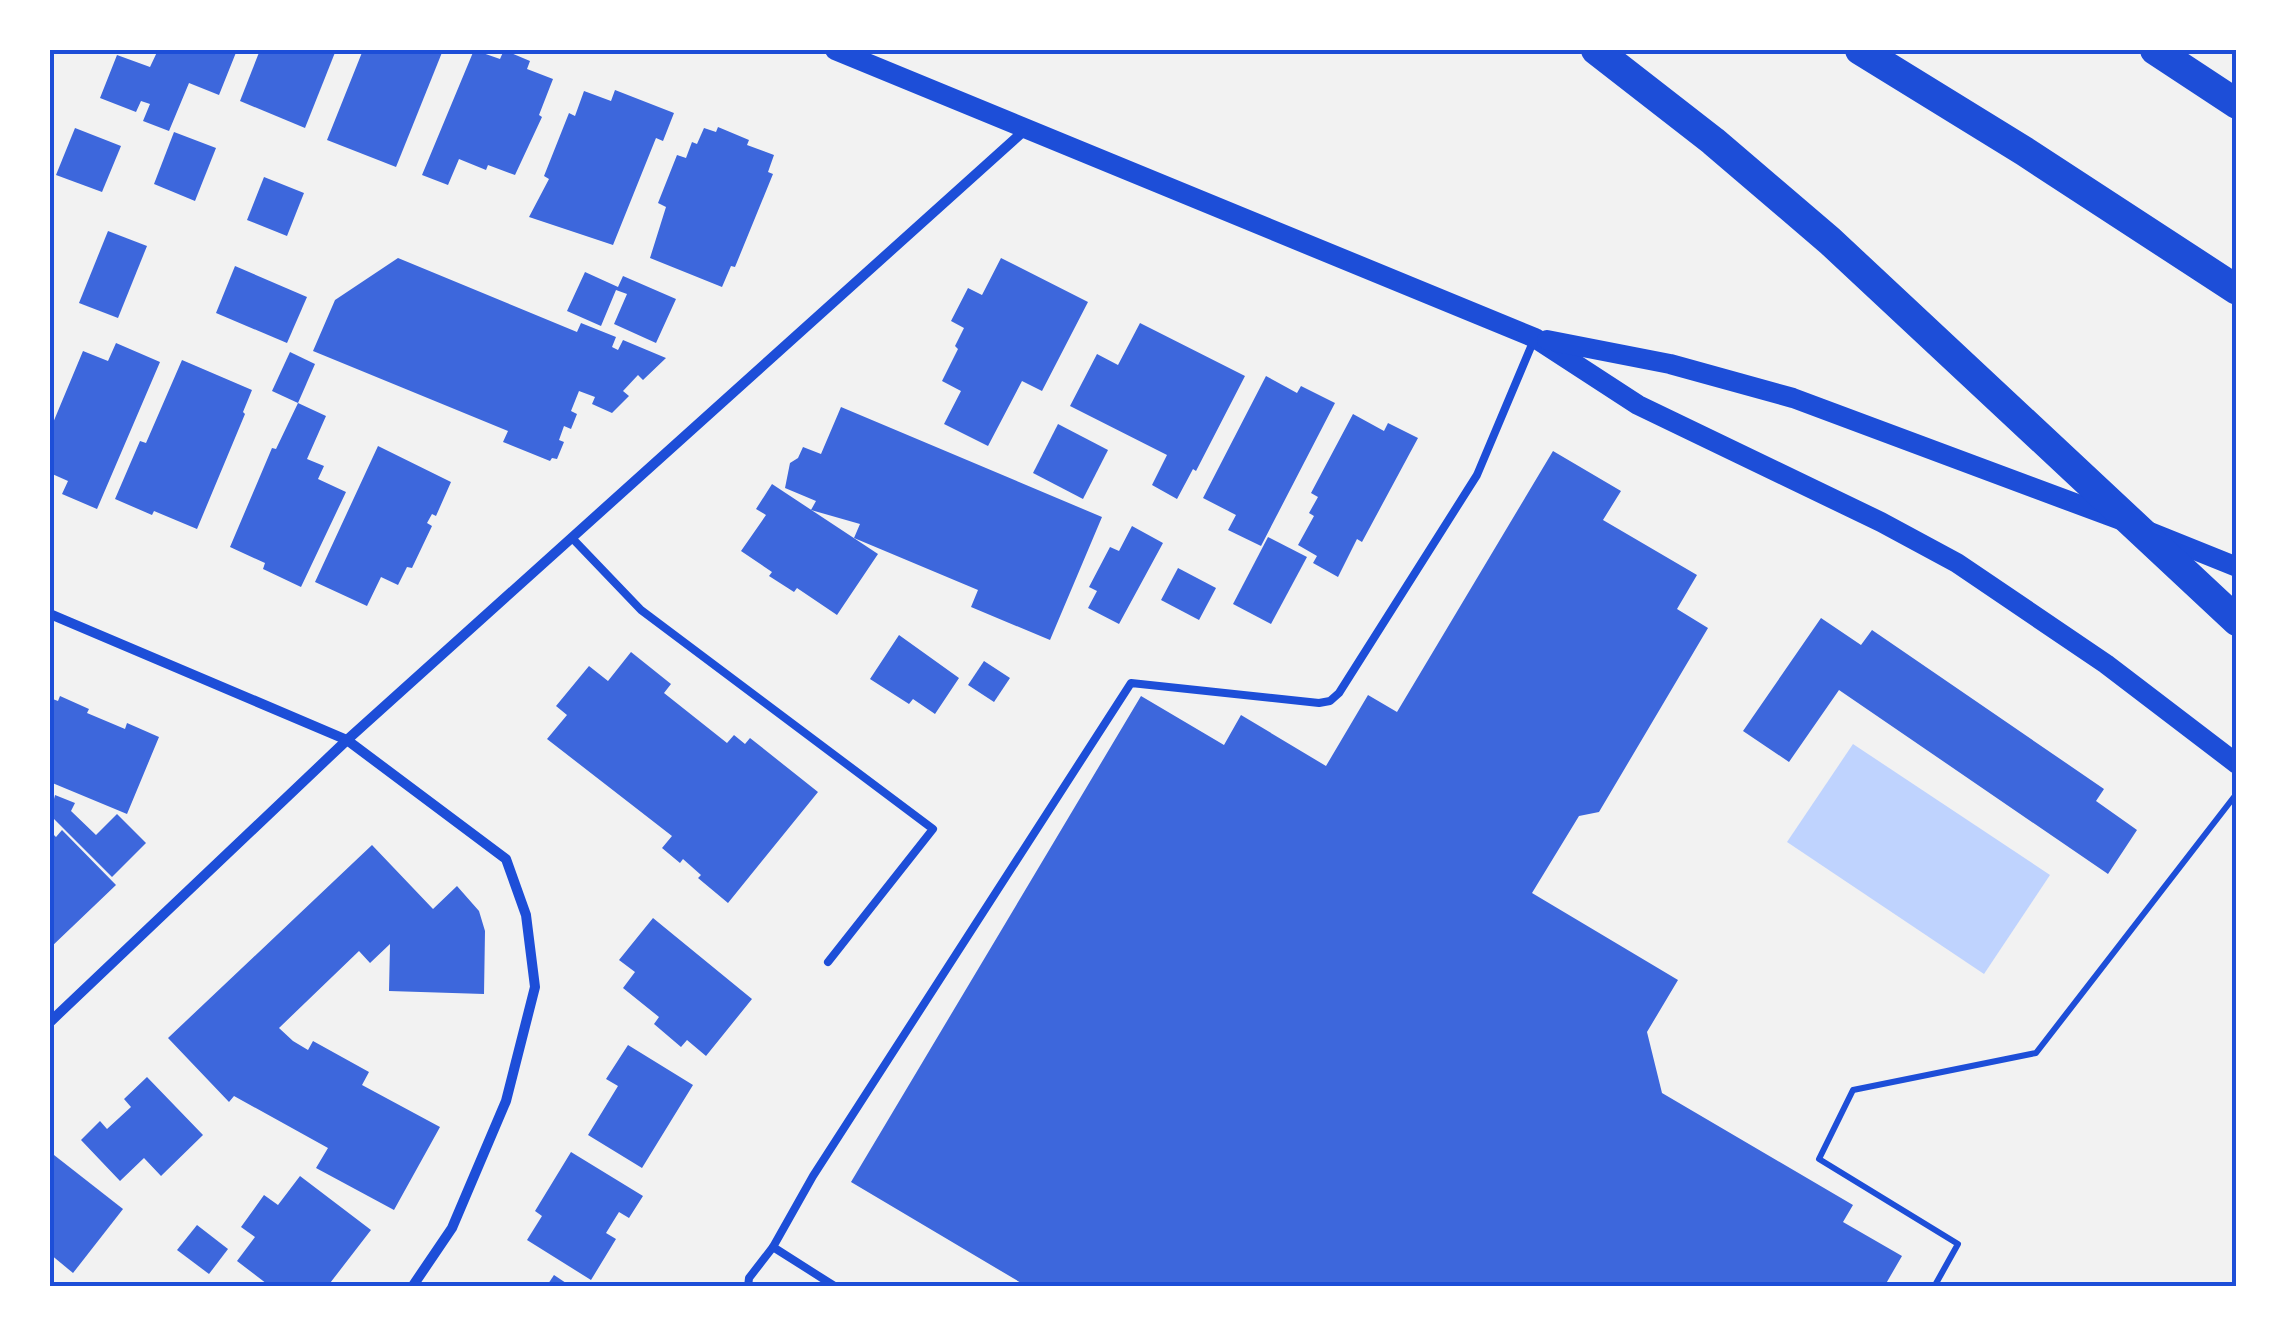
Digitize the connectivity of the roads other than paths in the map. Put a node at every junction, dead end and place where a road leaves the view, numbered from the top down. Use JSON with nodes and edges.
{"nodes":[{"id":1,"x":836,"y":50,"type":"edge"},
{"id":2,"x":1596,"y":50,"type":"edge"},
{"id":3,"x":1860,"y":50,"type":"edge"},
{"id":4,"x":2155,"y":50,"type":"edge"},
{"id":5,"x":2237,"y":104,"type":"edge"},
{"id":6,"x":1026,"y":129,"type":"junction"},
{"id":7,"x":2237,"y":290,"type":"edge"},
{"id":8,"x":1535,"y":338,"type":"junction"},
{"id":9,"x":572,"y":538,"type":"junction"},
{"id":10,"x":2237,"y":567,"type":"edge"},
{"id":11,"x":50,"y":614,"type":"edge"},
{"id":12,"x":2237,"y":620,"type":"edge"},
{"id":13,"x":346,"y":740,"type":"junction"},
{"id":14,"x":2237,"y":764,"type":"edge"},
{"id":15,"x":828,"y":962,"type":"dead end"},
{"id":16,"x":50,"y":1022,"type":"edge"},
{"id":17,"x":773,"y":1247,"type":"junction"},
{"id":18,"x":412,"y":1287,"type":"edge"},
{"id":19,"x":748,"y":1287,"type":"edge"},
{"id":20,"x":836,"y":1287,"type":"edge"}],
"edges":[{"from":1,"to":6,"type":"main road"},
{"from":2,"to":12,"type":"highway"},
{"from":3,"to":7,"type":"highway"},
{"from":4,"to":5,"type":"highway"},
{"from":6,"to":8,"type":"main road"},
{"from":6,"to":9,"type":"street"},
{"from":8,"to":10,"type":"main road"},
{"from":8,"to":14,"type":"main road"},
{"from":8,"to":17,"type":"lane"},
{"from":9,"to":13,"type":"street"},
{"from":9,"to":15,"type":"lane"},
{"from":11,"to":13,"type":"street"},
{"from":13,"to":16,"type":"street"},
{"from":13,"to":18,"type":"street"},
{"from":17,"to":19,"type":"lane"},
{"from":17,"to":20,"type":"lane"}]}
